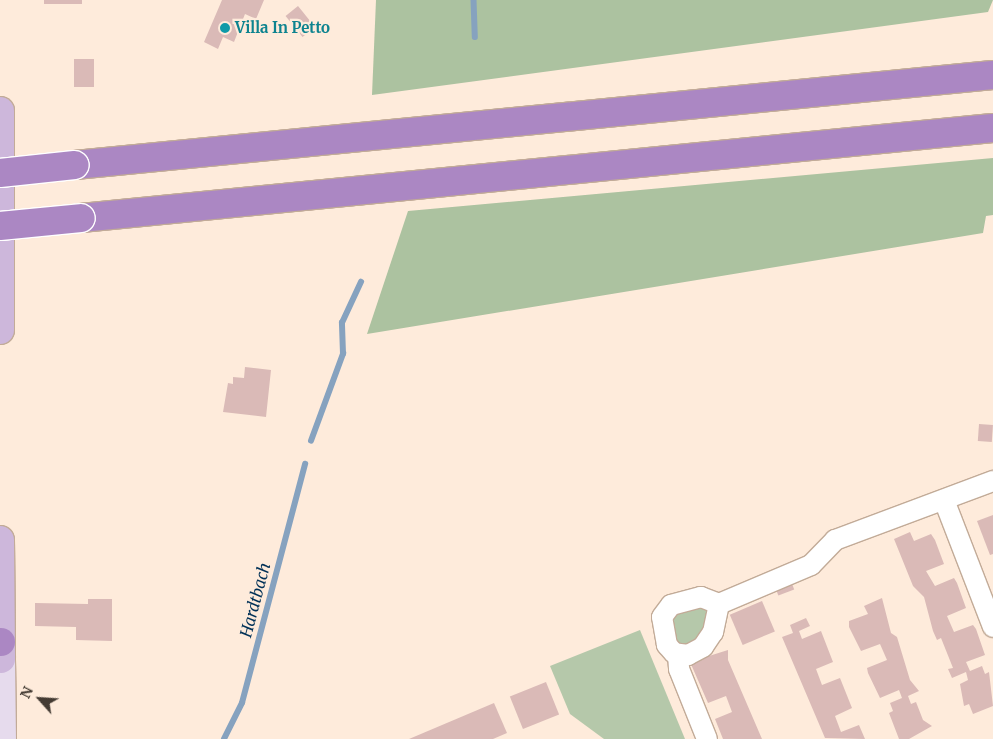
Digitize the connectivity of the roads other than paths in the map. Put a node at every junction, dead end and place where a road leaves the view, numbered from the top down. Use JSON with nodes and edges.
{"nodes":[{"id":1,"x":993,"y":75,"type":"edge"},
{"id":2,"x":0,"y":111,"type":"edge"},
{"id":3,"x":993,"y":128,"type":"edge"},
{"id":4,"x":0,"y":174,"type":"edge"},
{"id":5,"x":0,"y":214,"type":"edge"},
{"id":6,"x":0,"y":330,"type":"edge"},
{"id":7,"x":993,"y":480,"type":"edge"},
{"id":8,"x":944,"y":500,"type":"junction"},
{"id":9,"x":0,"y":540,"type":"edge"},
{"id":10,"x":719,"y":604,"type":"junction"},
{"id":11,"x":993,"y":627,"type":"edge"},
{"id":12,"x":1,"y":651,"type":"edge"},
{"id":13,"x":678,"y":654,"type":"junction"},
{"id":14,"x":2,"y":739,"type":"edge"},
{"id":15,"x":707,"y":739,"type":"edge"}],
"edges":[{"from":1,"to":4,"type":"highway","bridge":true},
{"from":2,"to":5,"type":"main road"},
{"from":3,"to":5,"type":"highway","bridge":true},
{"from":5,"to":6,"type":"main road"},
{"from":7,"to":8,"type":"street"},
{"from":8,"to":10,"type":"street"},
{"from":8,"to":11,"type":"street"},
{"from":9,"to":12,"type":"main road"},
{"from":10,"to":13,"type":"street"},
{"from":10,"to":13,"type":"street"},
{"from":12,"to":14,"type":"main road"},
{"from":13,"to":15,"type":"street"}]}
